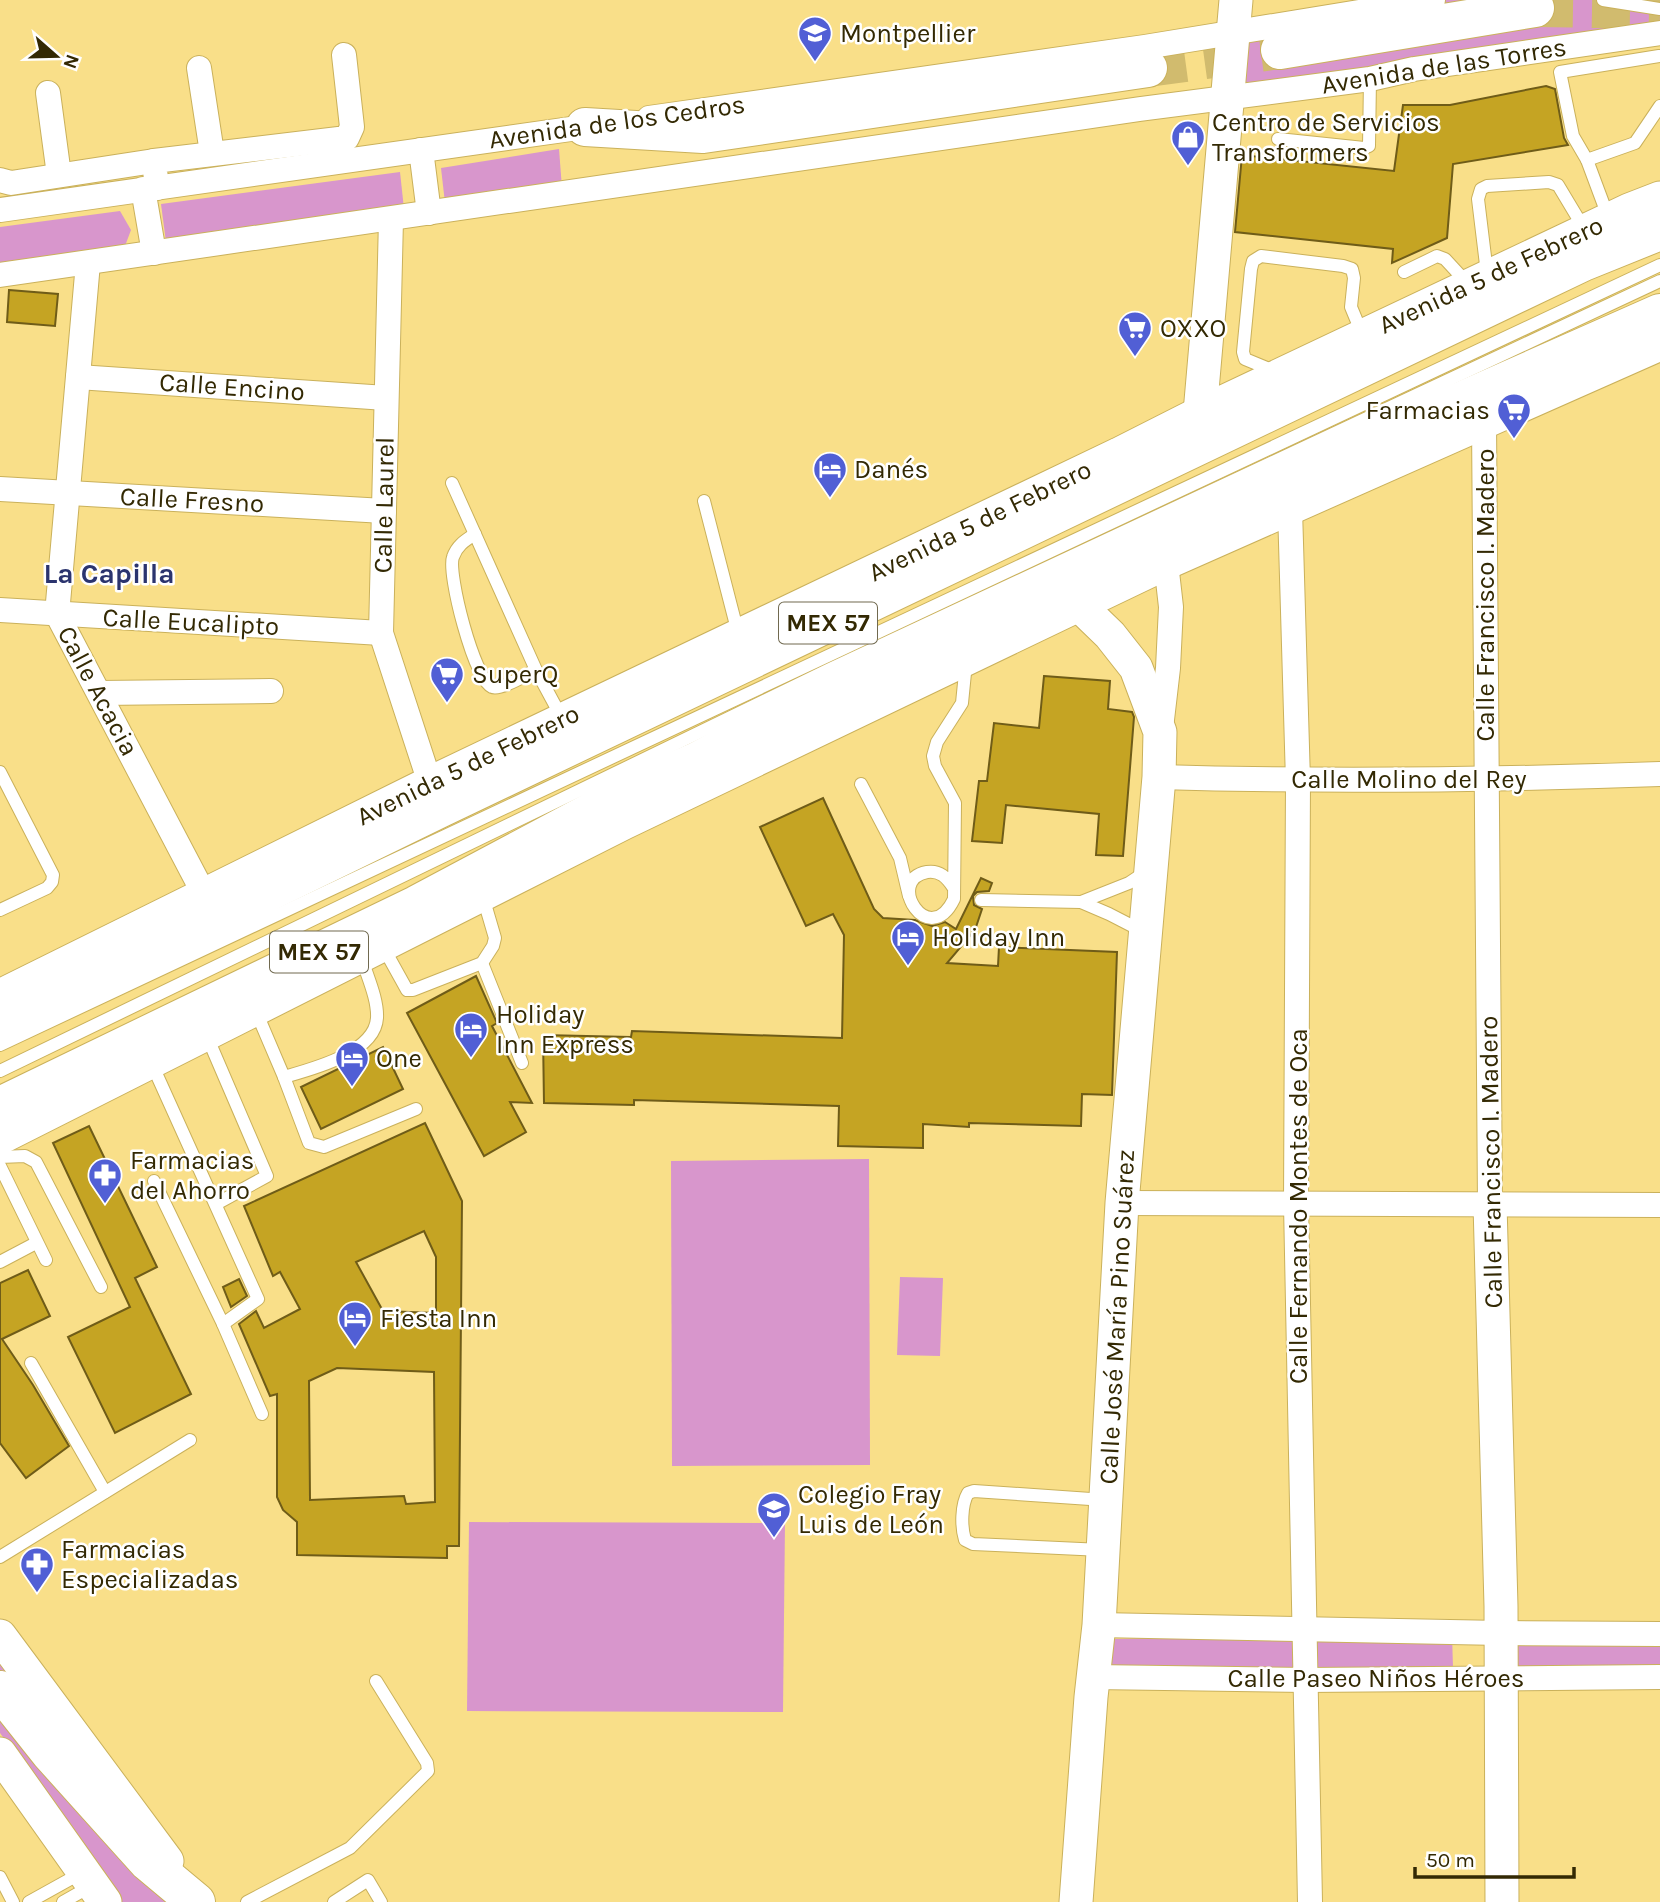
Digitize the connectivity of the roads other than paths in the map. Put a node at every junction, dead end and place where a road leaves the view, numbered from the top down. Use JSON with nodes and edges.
{"nodes":[{"id":1,"x":1236,"y":0,"type":"edge"},
{"id":2,"x":1433,"y":0,"type":"edge"},
{"id":3,"x":1603,"y":0,"type":"edge"},
{"id":4,"x":1355,"y":6,"type":"edge"},
{"id":5,"x":1535,"y":8,"type":"tunnel mouth"},
{"id":6,"x":1660,"y":9,"type":"edge"},
{"id":7,"x":1233,"y":33,"type":"junction"},
{"id":8,"x":1660,"y":33,"type":"edge"},
{"id":9,"x":1280,"y":50,"type":"tunnel mouth"},
{"id":10,"x":344,"y":55,"type":"dead end"},
{"id":11,"x":1660,"y":57,"type":"edge"},
{"id":12,"x":199,"y":68,"type":"dead end"},
{"id":13,"x":1148,"y":68,"type":"tunnel mouth"},
{"id":14,"x":1370,"y":79,"type":"junction"},
{"id":15,"x":48,"y":93,"type":"dead end"},
{"id":16,"x":1229,"y":99,"type":"junction"},
{"id":17,"x":1660,"y":106,"type":"edge"},
{"id":18,"x":585,"y":127,"type":"junction"},
{"id":19,"x":1278,"y":139,"type":"dead end"},
{"id":20,"x":421,"y":150,"type":"junction"},
{"id":21,"x":212,"y":153,"type":"junction"},
{"id":22,"x":1587,"y":160,"type":"junction"},
{"id":23,"x":155,"y":161,"type":"junction"},
{"id":24,"x":59,"y":175,"type":"junction"},
{"id":25,"x":0,"y":180,"type":"edge"},
{"id":26,"x":1660,"y":188,"type":"edge"},
{"id":27,"x":150,"y":189,"type":"junction"},
{"id":28,"x":1660,"y":198,"type":"edge"},
{"id":29,"x":0,"y":210,"type":"edge"},
{"id":30,"x":429,"y":213,"type":"junction"},
{"id":31,"x":391,"y":219,"type":"junction"},
{"id":32,"x":1608,"y":220,"type":"junction"},
{"id":33,"x":1660,"y":231,"type":"edge"},
{"id":34,"x":153,"y":253,"type":"junction"},
{"id":35,"x":88,"y":262,"type":"junction"},
{"id":36,"x":1660,"y":265,"type":"edge"},
{"id":37,"x":1404,"y":272,"type":"dead end"},
{"id":38,"x":0,"y":275,"type":"edge"},
{"id":39,"x":1479,"y":281,"type":"junction"},
{"id":40,"x":1660,"y":281,"type":"edge"},
{"id":41,"x":1660,"y":313,"type":"edge"},
{"id":42,"x":1660,"y":334,"type":"edge"},
{"id":43,"x":1363,"y":336,"type":"junction"},
{"id":44,"x":1660,"y":344,"type":"edge"},
{"id":45,"x":1281,"y":374,"type":"junction"},
{"id":46,"x":78,"y":377,"type":"junction"},
{"id":47,"x":387,"y":398,"type":"junction"},
{"id":48,"x":1200,"y":413,"type":"junction"},
{"id":49,"x":1484,"y":422,"type":"junction"},
{"id":50,"x":452,"y":483,"type":"dead end"},
{"id":51,"x":0,"y":489,"type":"edge"},
{"id":52,"x":68,"y":493,"type":"junction"},
{"id":53,"x":705,"y":501,"type":"dead end"},
{"id":54,"x":1290,"y":509,"type":"junction"},
{"id":55,"x":384,"y":511,"type":"junction"},
{"id":56,"x":475,"y":534,"type":"junction"},
{"id":57,"x":1166,"y":563,"type":"junction"},
{"id":58,"x":882,"y":568,"type":"joint"},
{"id":59,"x":1079,"y":605,"type":"junction"},
{"id":60,"x":0,"y":610,"type":"edge"},
{"id":61,"x":57,"y":614,"type":"junction"},
{"id":62,"x":381,"y":633,"type":"junction"},
{"id":63,"x":755,"y":643,"type":"junction"},
{"id":64,"x":966,"y":659,"type":"junction"},
{"id":65,"x":536,"y":670,"type":"junction"},
{"id":66,"x":271,"y":691,"type":"dead end"},
{"id":67,"x":100,"y":692,"type":"junction"},
{"id":68,"x":879,"y":701,"type":"junction"},
{"id":69,"x":780,"y":718,"type":"junction"},
{"id":70,"x":564,"y":720,"type":"junction"},
{"id":71,"x":616,"y":724,"type":"junction"},
{"id":72,"x":1160,"y":733,"type":"junction"},
{"id":73,"x":0,"y":772,"type":"edge"},
{"id":74,"x":1660,"y":774,"type":"edge"},
{"id":75,"x":1159,"y":777,"type":"junction"},
{"id":76,"x":439,"y":779,"type":"junction"},
{"id":77,"x":1486,"y":780,"type":"junction"},
{"id":78,"x":1298,"y":781,"type":"junction"},
{"id":79,"x":861,"y":784,"type":"dead end"},
{"id":80,"x":634,"y":789,"type":"junction"},
{"id":81,"x":558,"y":856,"type":"junction"},
{"id":82,"x":1151,"y":868,"type":"junction"},
{"id":83,"x":204,"y":894,"type":"junction"},
{"id":84,"x":482,"y":894,"type":"junction"},
{"id":85,"x":958,"y":895,"type":"junction"},
{"id":86,"x":909,"y":898,"type":"junction"},
{"id":87,"x":981,"y":900,"type":"dead end"},
{"id":88,"x":1081,"y":902,"type":"junction"},
{"id":89,"x":0,"y":910,"type":"edge"},
{"id":90,"x":1145,"y":933,"type":"junction"},
{"id":91,"x":363,"y":954,"type":"junction"},
{"id":92,"x":482,"y":963,"type":"junction"},
{"id":93,"x":0,"y":996,"type":"edge"},
{"id":94,"x":228,"y":1017,"type":"junction"},
{"id":95,"x":0,"y":1023,"type":"edge"},
{"id":96,"x":0,"y":1045,"type":"edge"},
{"id":97,"x":151,"y":1061,"type":"junction"},
{"id":98,"x":522,"y":1063,"type":"dead end"},
{"id":99,"x":0,"y":1071,"type":"edge"},
{"id":100,"x":284,"y":1077,"type":"junction"},
{"id":101,"x":0,"y":1108,"type":"edge"},
{"id":102,"x":416,"y":1109,"type":"dead end"},
{"id":103,"x":0,"y":1138,"type":"edge"},
{"id":104,"x":0,"y":1157,"type":"edge"},
{"id":105,"x":0,"y":1166,"type":"edge"},
{"id":106,"x":154,"y":1181,"type":"dead end"},
{"id":107,"x":13,"y":1195,"type":"junction"},
{"id":108,"x":0,"y":1200,"type":"edge"},
{"id":109,"x":216,"y":1203,"type":"junction"},
{"id":110,"x":1122,"y":1203,"type":"junction"},
{"id":111,"x":1296,"y":1204,"type":"junction"},
{"id":112,"x":1490,"y":1204,"type":"junction"},
{"id":113,"x":1660,"y":1205,"type":"edge"},
{"id":114,"x":36,"y":1242,"type":"junction"},
{"id":115,"x":46,"y":1260,"type":"dead end"},
{"id":116,"x":0,"y":1262,"type":"edge"},
{"id":117,"x":101,"y":1287,"type":"dead end"},
{"id":118,"x":223,"y":1324,"type":"junction"},
{"id":119,"x":31,"y":1363,"type":"dead end"},
{"id":120,"x":262,"y":1414,"type":"dead end"},
{"id":121,"x":190,"y":1440,"type":"dead end"},
{"id":122,"x":105,"y":1492,"type":"junction"},
{"id":123,"x":1105,"y":1500,"type":"junction"},
{"id":124,"x":1102,"y":1550,"type":"junction"},
{"id":125,"x":0,"y":1557,"type":"edge"},
{"id":126,"x":1099,"y":1625,"type":"junction"},
{"id":127,"x":1304,"y":1628,"type":"junction"},
{"id":128,"x":1501,"y":1633,"type":"junction"},
{"id":129,"x":1660,"y":1634,"type":"edge"},
{"id":130,"x":0,"y":1636,"type":"edge"},
{"id":131,"x":1093,"y":1677,"type":"junction"},
{"id":132,"x":1660,"y":1677,"type":"edge"},
{"id":133,"x":1502,"y":1678,"type":"junction"},
{"id":134,"x":1305,"y":1680,"type":"junction"},
{"id":135,"x":376,"y":1681,"type":"dead end"},
{"id":136,"x":0,"y":1690,"type":"edge"},
{"id":137,"x":0,"y":1754,"type":"edge"},
{"id":138,"x":0,"y":1877,"type":"edge"},
{"id":139,"x":94,"y":1886,"type":"edge"},
{"id":140,"x":13,"y":1902,"type":"edge"},
{"id":141,"x":29,"y":1902,"type":"edge"},
{"id":142,"x":63,"y":1902,"type":"edge"},
{"id":143,"x":197,"y":1902,"type":"edge"},
{"id":144,"x":247,"y":1902,"type":"edge"},
{"id":145,"x":334,"y":1902,"type":"edge"},
{"id":146,"x":381,"y":1902,"type":"edge"},
{"id":147,"x":1076,"y":1902,"type":"edge"},
{"id":148,"x":1310,"y":1902,"type":"edge"},
{"id":149,"x":1502,"y":1902,"type":"edge"}],
"edges":[{"from":1,"to":7,"type":"main road"},
{"from":2,"to":4,"type":"street"},
{"from":3,"to":6,"type":"lane"},
{"from":4,"to":7,"type":"street"},
{"from":5,"to":9,"type":"highway"},
{"from":7,"to":16,"type":"main road"},
{"from":7,"to":18,"type":"street","name":"Avenida de los Cedros"},
{"from":8,"to":11,"type":"lane"},
{"from":8,"to":14,"type":"street","name":"Avenida de las Torres"},
{"from":10,"to":21,"type":"street"},
{"from":11,"to":22,"type":"lane"},
{"from":12,"to":21,"type":"street"},
{"from":13,"to":18,"type":"highway"},
{"from":14,"to":16,"type":"street","name":"Avenida de las Torres"},
{"from":14,"to":19,"type":"lane"},
{"from":15,"to":24,"type":"street"},
{"from":16,"to":30,"type":"street"},
{"from":16,"to":48,"type":"main road"},
{"from":17,"to":22,"type":"lane"},
{"from":18,"to":20,"type":"street","name":"Avenida de los Cedros"},
{"from":20,"to":27,"type":"street","name":"Avenida de los Cedros"},
{"from":20,"to":30,"type":"street"},
{"from":21,"to":23,"type":"street"},
{"from":22,"to":32,"type":"lane"},
{"from":23,"to":24,"type":"street"},
{"from":23,"to":27,"type":"street"},
{"from":24,"to":25,"type":"street"},
{"from":26,"to":32,"type":"main road"},
{"from":27,"to":29,"type":"street","name":"Avenida de los Cedros"},
{"from":27,"to":34,"type":"street"},
{"from":28,"to":32,"type":"main road","name":"Avenida 5 de Febrero"},
{"from":30,"to":31,"type":"street"},
{"from":31,"to":34,"type":"street"},
{"from":31,"to":47,"type":"street","name":"Calle Laurel"},
{"from":32,"to":39,"type":"main road","name":"Avenida 5 de Febrero"},
{"from":32,"to":39,"type":"lane"},
{"from":33,"to":63,"type":"highway","name":"Avenida 5 de Febrero","number":"MEX 57"},
{"from":34,"to":35,"type":"street"},
{"from":35,"to":38,"type":"street"},
{"from":35,"to":46,"type":"street","name":"Calle Acacia"},
{"from":36,"to":96,"type":"lane"},
{"from":37,"to":39,"type":"lane"},
{"from":39,"to":43,"type":"main road","name":"Avenida 5 de Febrero"},
{"from":40,"to":99,"type":"lane"},
{"from":41,"to":69,"type":"highway","number":"MEX 57"},
{"from":42,"to":59,"type":"main road"},
{"from":43,"to":45,"type":"main road","name":"Avenida 5 de Febrero"},
{"from":43,"to":45,"type":"lane"},
{"from":44,"to":49,"type":"main road"},
{"from":45,"to":48,"type":"main road","name":"Avenida 5 de Febrero"},
{"from":46,"to":47,"type":"street","name":"Calle Encino"},
{"from":46,"to":52,"type":"street","name":"Calle Acacia"},
{"from":47,"to":55,"type":"street","name":"Calle Laurel"},
{"from":48,"to":58,"type":"main road","name":"Avenida 5 de Febrero"},
{"from":49,"to":54,"type":"main road"},
{"from":49,"to":77,"type":"street","name":"Calle Francisco I. Madero"},
{"from":50,"to":56,"type":"lane"},
{"from":51,"to":52,"type":"street","name":"Calle Fresno"},
{"from":52,"to":55,"type":"street","name":"Calle Fresno"},
{"from":52,"to":61,"type":"street","name":"Calle Acacia"},
{"from":53,"to":63,"type":"lane"},
{"from":54,"to":57,"type":"main road"},
{"from":54,"to":78,"type":"street","name":"Calle Fernando Montes de Oca"},
{"from":55,"to":62,"type":"street","name":"Calle Laurel"},
{"from":56,"to":65,"type":"lane"},
{"from":56,"to":65,"type":"lane"},
{"from":57,"to":59,"type":"main road"},
{"from":57,"to":72,"type":"street","name":"Calle José María Pino Suárez"},
{"from":58,"to":63,"type":"highway"},
{"from":59,"to":64,"type":"main road"},
{"from":59,"to":72,"type":"main road","name":"Calle José María Pino Suárez"},
{"from":60,"to":61,"type":"street","name":"Calle Eucalipto"},
{"from":61,"to":62,"type":"street","name":"Calle Eucalipto"},
{"from":61,"to":67,"type":"street","name":"Calle Acacia"},
{"from":62,"to":76,"type":"street","name":"Calle Laurel"},
{"from":63,"to":70,"type":"main road","name":"Avenida 5 de Febrero"},
{"from":63,"to":71,"type":"highway","name":"Avenida 5 de Febrero","number":"MEX 57"},
{"from":64,"to":68,"type":"main road"},
{"from":64,"to":85,"type":"lane"},
{"from":65,"to":70,"type":"lane"},
{"from":66,"to":67,"type":"street"},
{"from":67,"to":83,"type":"street","name":"Calle Acacia"},
{"from":68,"to":69,"type":"highway"},
{"from":68,"to":81,"type":"main road"},
{"from":69,"to":80,"type":"highway","number":"MEX 57"},
{"from":70,"to":76,"type":"main road","name":"Avenida 5 de Febrero"},
{"from":71,"to":76,"type":"highway"},
{"from":71,"to":95,"type":"highway","name":"Avenida 5 de Febrero","number":"MEX 57"},
{"from":72,"to":75,"type":"main road","name":"Calle José María Pino Suárez"},
{"from":73,"to":89,"type":"lane"},
{"from":74,"to":77,"type":"street","name":"Calle Molino del Rey"},
{"from":75,"to":78,"type":"street","name":"Calle Molino del Rey"},
{"from":75,"to":82,"type":"main road","name":"Calle José María Pino Suárez"},
{"from":76,"to":83,"type":"main road","name":"Avenida 5 de Febrero"},
{"from":77,"to":78,"type":"street","name":"Calle Molino del Rey"},
{"from":77,"to":112,"type":"street","name":"Calle Francisco I. Madero"},
{"from":78,"to":111,"type":"street","name":"Calle Fernando Montes de Oca"},
{"from":79,"to":86,"type":"lane"},
{"from":80,"to":81,"type":"highway"},
{"from":80,"to":101,"type":"highway","number":"MEX 57"},
{"from":81,"to":84,"type":"main road"},
{"from":82,"to":88,"type":"lane"},
{"from":82,"to":90,"type":"main road","name":"Calle José María Pino Suárez"},
{"from":83,"to":93,"type":"main road","name":"Avenida 5 de Febrero"},
{"from":84,"to":91,"type":"main road"},
{"from":84,"to":92,"type":"lane"},
{"from":85,"to":86,"type":"lane"},
{"from":85,"to":86,"type":"lane"},
{"from":87,"to":88,"type":"lane"},
{"from":88,"to":90,"type":"lane"},
{"from":90,"to":110,"type":"main road","name":"Calle José María Pino Suárez"},
{"from":91,"to":92,"type":"lane"},
{"from":91,"to":94,"type":"main road"},
{"from":91,"to":100,"type":"lane"},
{"from":92,"to":98,"type":"lane"},
{"from":94,"to":97,"type":"main road"},
{"from":94,"to":100,"type":"lane"},
{"from":94,"to":101,"type":"main road"},
{"from":94,"to":109,"type":"lane"},
{"from":97,"to":103,"type":"main road"},
{"from":97,"to":109,"type":"lane"},
{"from":100,"to":102,"type":"lane"},
{"from":104,"to":117,"type":"lane"},
{"from":105,"to":107,"type":"lane"},
{"from":106,"to":118,"type":"lane"},
{"from":107,"to":108,"type":"lane"},
{"from":107,"to":114,"type":"lane"},
{"from":109,"to":118,"type":"lane"},
{"from":110,"to":111,"type":"street"},
{"from":110,"to":123,"type":"main road","name":"Calle José María Pino Suárez"},
{"from":111,"to":112,"type":"street"},
{"from":111,"to":127,"type":"street","name":"Calle Fernando Montes de Oca"},
{"from":112,"to":113,"type":"street"},
{"from":112,"to":128,"type":"main road","name":"Calle Francisco I. Madero"},
{"from":114,"to":115,"type":"lane"},
{"from":114,"to":116,"type":"lane"},
{"from":118,"to":120,"type":"lane"},
{"from":119,"to":122,"type":"lane"},
{"from":121,"to":122,"type":"lane"},
{"from":122,"to":125,"type":"lane"},
{"from":123,"to":124,"type":"main road","name":"Calle José María Pino Suárez"},
{"from":123,"to":124,"type":"lane"},
{"from":124,"to":126,"type":"main road","name":"Calle José María Pino Suárez"},
{"from":126,"to":127,"type":"street","name":"Calle Paseo Niños Héroes"},
{"from":126,"to":131,"type":"main road","name":"Calle José María Pino Suárez"},
{"from":127,"to":128,"type":"street","name":"Calle Paseo Niños Héroes"},
{"from":127,"to":134,"type":"street","name":"Calle Fernando Montes de Oca"},
{"from":128,"to":129,"type":"street","name":"Calle Paseo Niños Héroes"},
{"from":128,"to":133,"type":"main road","name":"Calle Francisco I. Madero"},
{"from":130,"to":143,"type":"main road"},
{"from":131,"to":134,"type":"street","name":"Calle Paseo Niños Héroes"},
{"from":131,"to":147,"type":"main road","name":"Calle José María Pino Suárez"},
{"from":132,"to":133,"type":"street","name":"Calle Paseo Niños Héroes"},
{"from":133,"to":134,"type":"street","name":"Calle Paseo Niños Héroes"},
{"from":133,"to":149,"type":"main road","name":"Calle Francisco I. Madero"},
{"from":134,"to":148,"type":"street","name":"Calle Fernando Montes de Oca"},
{"from":135,"to":144,"type":"lane"},
{"from":136,"to":143,"type":"highway"},
{"from":137,"to":139,"type":"main road"},
{"from":138,"to":140,"type":"lane"},
{"from":139,"to":141,"type":"lane"},
{"from":139,"to":142,"type":"lane"},
{"from":145,"to":146,"type":"lane"}]}
